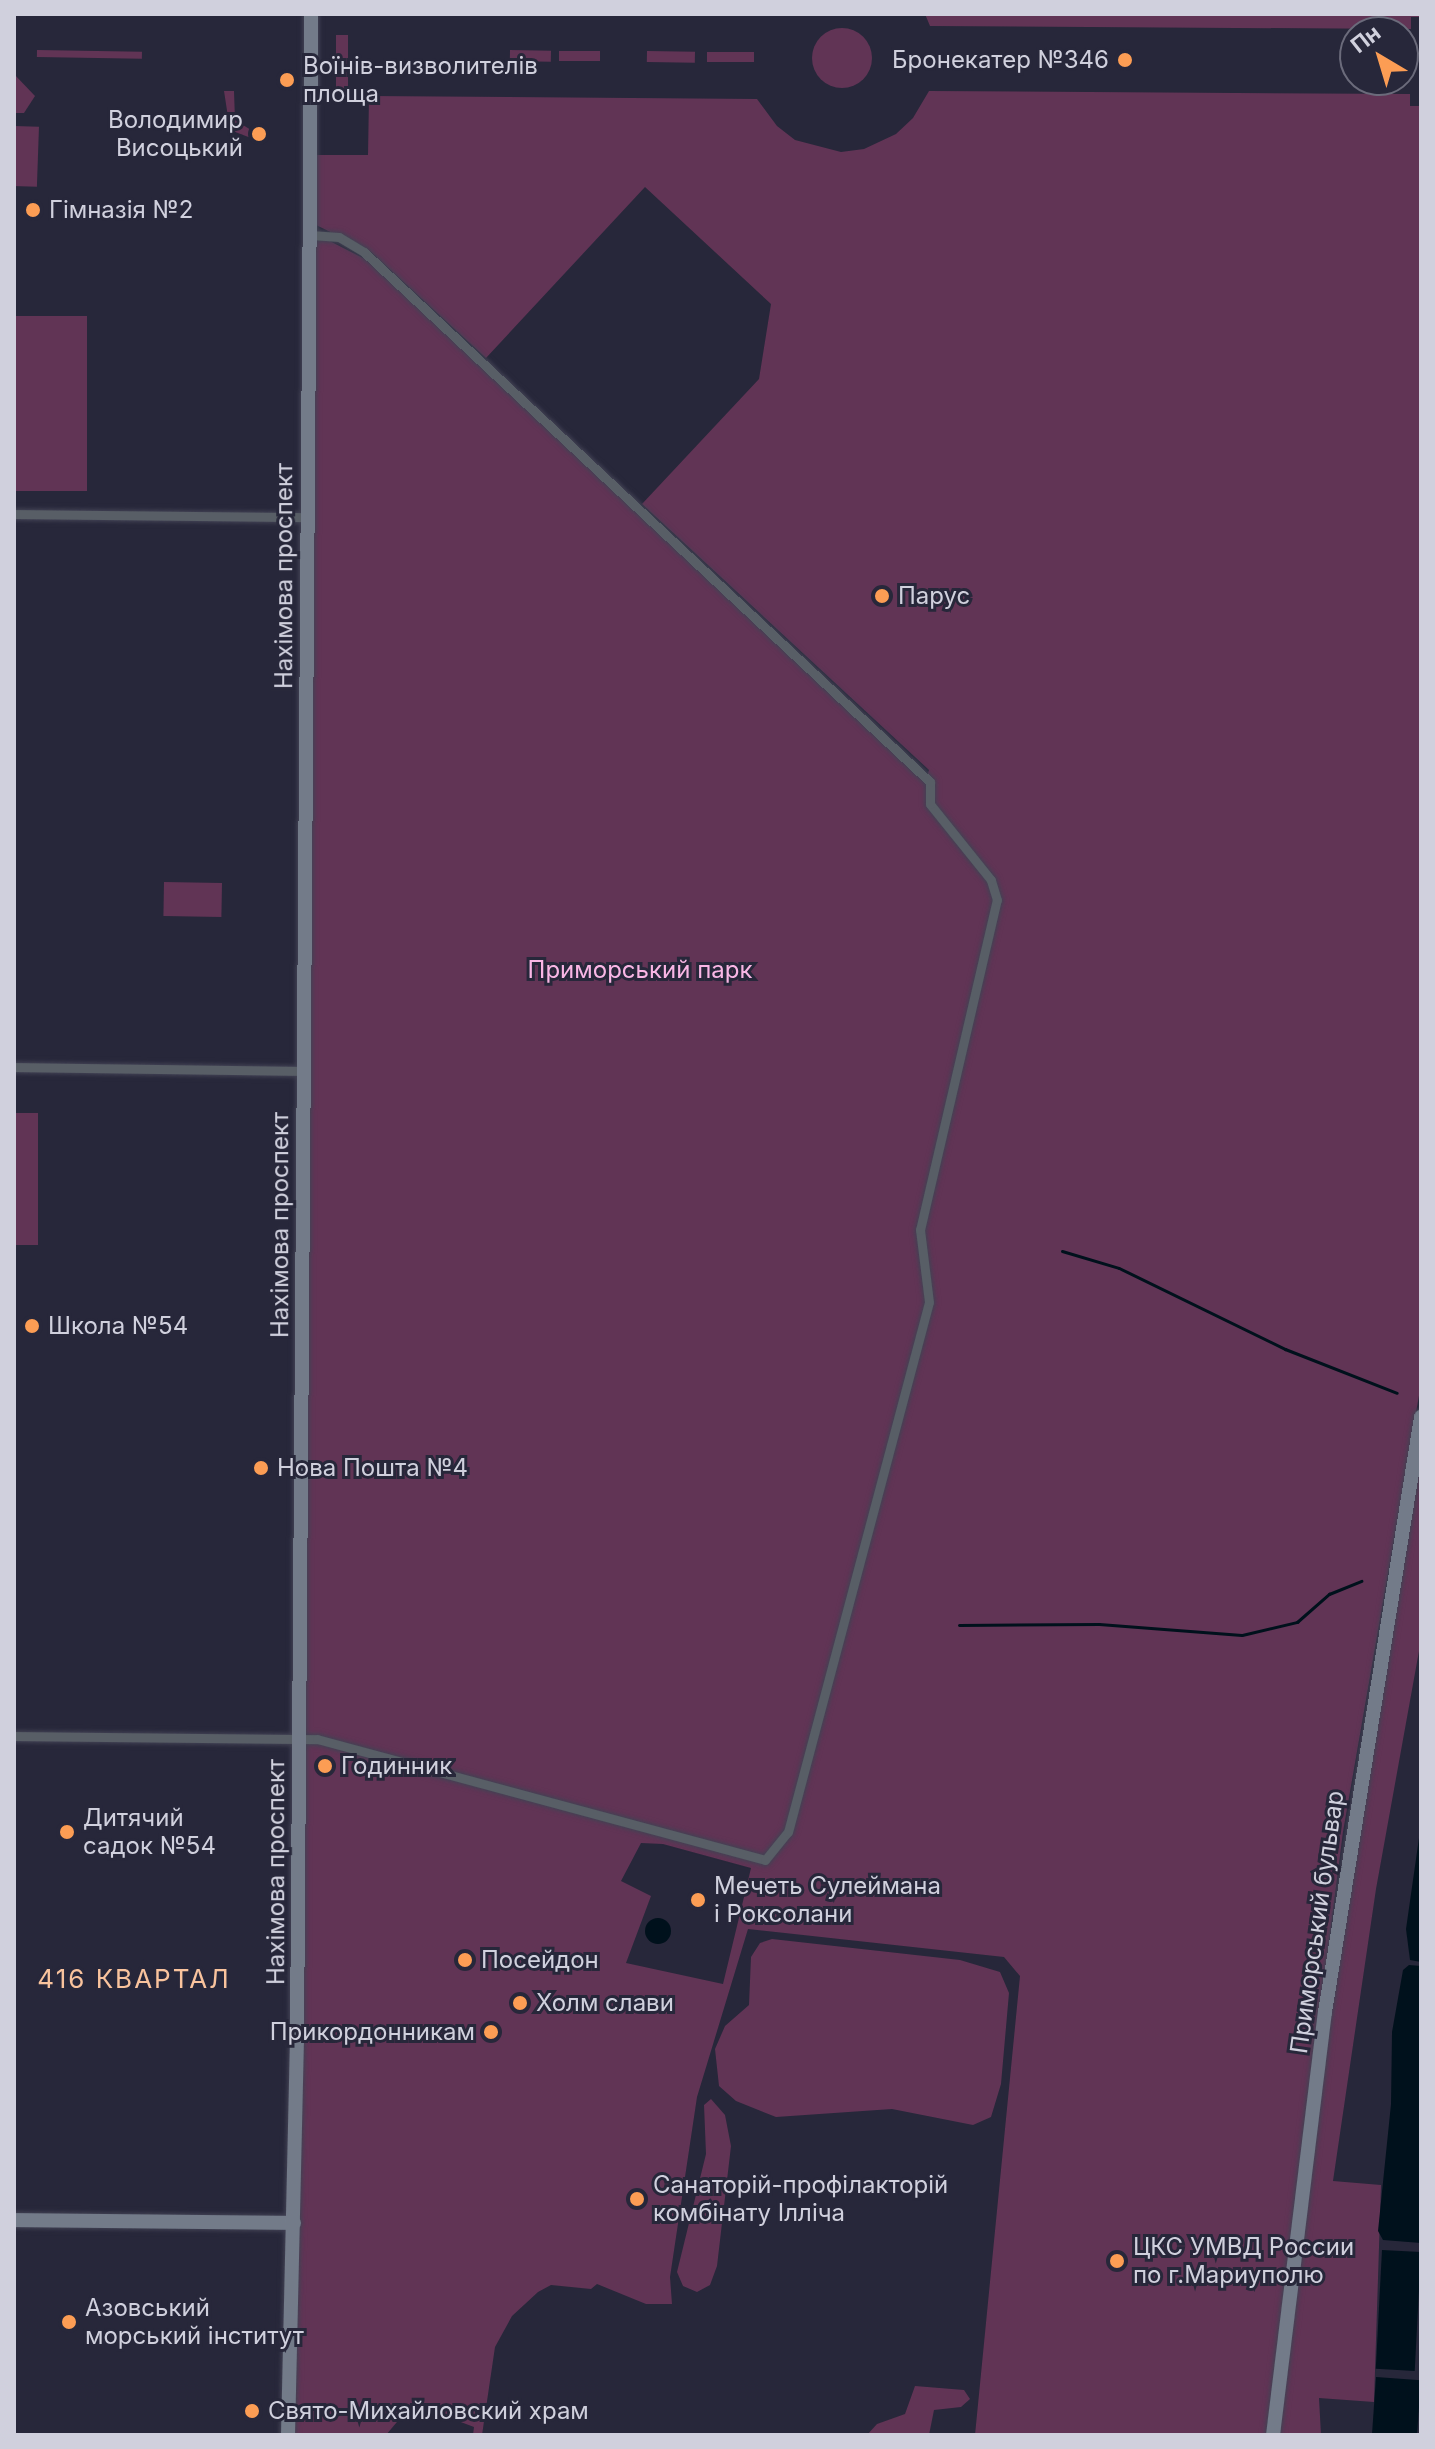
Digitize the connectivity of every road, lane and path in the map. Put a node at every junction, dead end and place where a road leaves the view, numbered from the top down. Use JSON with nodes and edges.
{"nodes":[{"id":1,"x":311,"y":14,"type":"edge"},
{"id":2,"x":307,"y":235,"type":"junction"},
{"id":3,"x":14,"y":514,"type":"edge"},
{"id":4,"x":308,"y":517,"type":"junction"},
{"id":5,"x":14,"y":1067,"type":"edge"},
{"id":6,"x":302,"y":1071,"type":"junction"},
{"id":7,"x":1421,"y":1417,"type":"edge"},
{"id":8,"x":14,"y":1736,"type":"edge"},
{"id":9,"x":298,"y":1739,"type":"junction"},
{"id":10,"x":14,"y":2220,"type":"edge"},
{"id":11,"x":294,"y":2223,"type":"junction"},
{"id":12,"x":288,"y":2435,"type":"edge"},
{"id":13,"x":1273,"y":2435,"type":"edge"}],
"edges":[{"from":1,"to":2,"type":"main road","name":"Нахімова проспект"},
{"from":2,"to":4,"type":"main road","name":"Нахімова проспект"},
{"from":2,"to":9,"type":"street"},
{"from":3,"to":4,"type":"street"},
{"from":4,"to":6,"type":"main road","name":"Нахімова проспект"},
{"from":5,"to":6,"type":"street"},
{"from":6,"to":9,"type":"main road","name":"Нахімова проспект"},
{"from":7,"to":13,"type":"main road","name":"Приморський бульвар"},
{"from":8,"to":9,"type":"street"},
{"from":9,"to":11,"type":"main road","name":"Нахімова проспект"},
{"from":10,"to":11,"type":"main road"},
{"from":11,"to":12,"type":"main road","name":"Нахімова проспект"}]}
